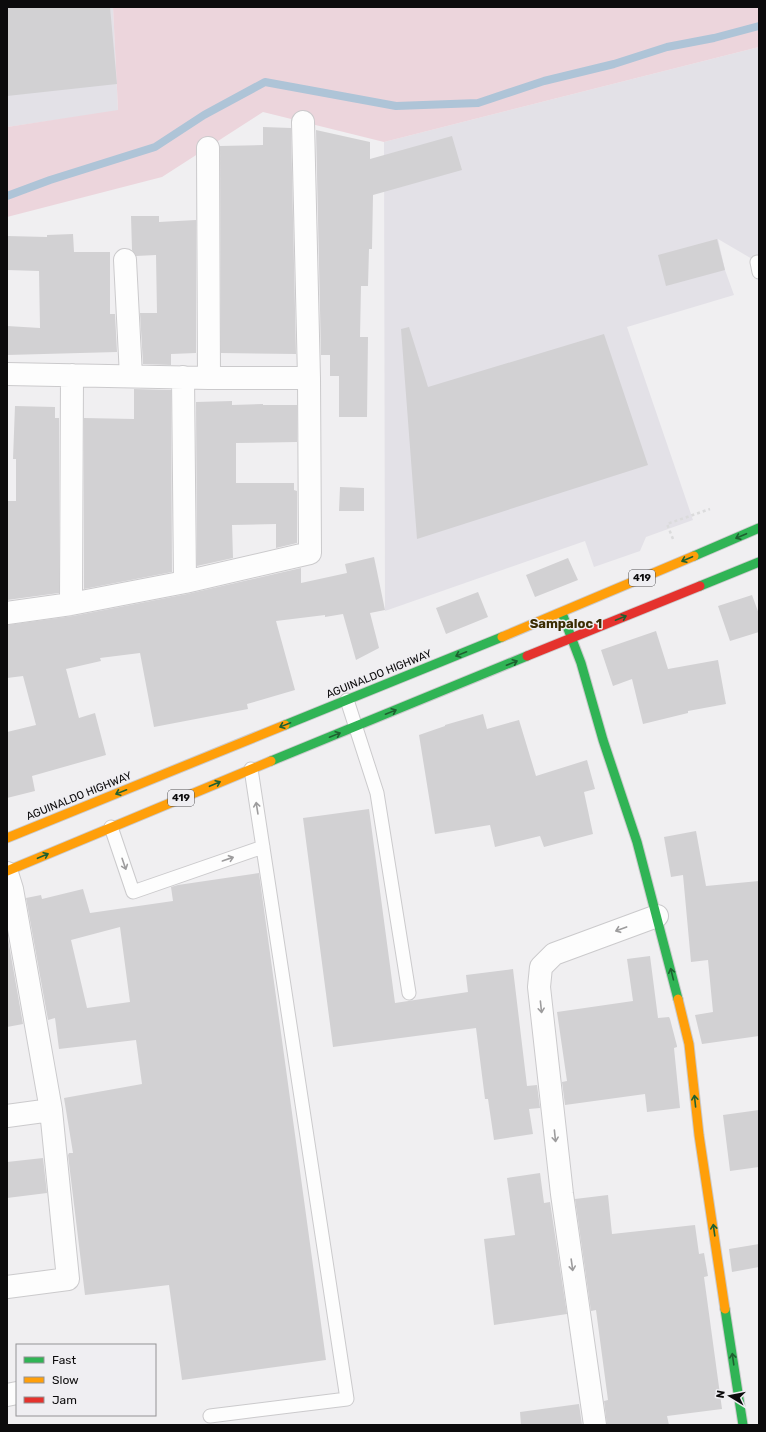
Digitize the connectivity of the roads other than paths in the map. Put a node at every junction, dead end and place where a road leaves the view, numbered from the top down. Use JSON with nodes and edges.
{"nodes":[{"id":1,"x":303,"y":122,"type":"dead end"},
{"id":2,"x":208,"y":148,"type":"dead end"},
{"id":3,"x":125,"y":260,"type":"dead end"},
{"id":4,"x":7,"y":374,"type":"edge"},
{"id":5,"x":72,"y":375,"type":"junction"},
{"id":6,"x":131,"y":376,"type":"junction"},
{"id":7,"x":183,"y":377,"type":"junction"},
{"id":8,"x":209,"y":378,"type":"junction"},
{"id":9,"x":309,"y":378,"type":"junction"},
{"id":10,"x":759,"y":528,"type":"edge"},
{"id":11,"x":759,"y":562,"type":"edge"},
{"id":12,"x":185,"y":582,"type":"junction"},
{"id":13,"x":71,"y":604,"type":"junction"},
{"id":14,"x":7,"y":613,"type":"edge"},
{"id":15,"x":562,"y":613,"type":"junction"},
{"id":16,"x":572,"y":638,"type":"junction"},
{"id":17,"x":347,"y":700,"type":"junction"},
{"id":18,"x":355,"y":726,"type":"junction"},
{"id":19,"x":252,"y":769,"type":"junction"},
{"id":20,"x":111,"y":827,"type":"junction"},
{"id":21,"x":7,"y":838,"type":"edge"},
{"id":22,"x":263,"y":847,"type":"junction"},
{"id":23,"x":7,"y":872,"type":"edge"},
{"id":24,"x":658,"y":916,"type":"junction"},
{"id":25,"x":409,"y":993,"type":"dead end"},
{"id":26,"x":50,"y":1110,"type":"junction"},
{"id":27,"x":7,"y":1116,"type":"edge"},
{"id":28,"x":7,"y":1287,"type":"edge"},
{"id":29,"x":210,"y":1416,"type":"dead end"},
{"id":30,"x":595,"y":1425,"type":"edge"},
{"id":31,"x":743,"y":1425,"type":"edge"}],
"edges":[{"from":1,"to":9,"type":"street"},
{"from":2,"to":8,"type":"street"},
{"from":3,"to":6,"type":"street"},
{"from":4,"to":5,"type":"street"},
{"from":5,"to":6,"type":"street"},
{"from":5,"to":13,"type":"street"},
{"from":6,"to":7,"type":"street"},
{"from":7,"to":8,"type":"street"},
{"from":7,"to":12,"type":"street"},
{"from":8,"to":9,"type":"street"},
{"from":9,"to":12,"type":"street"},
{"from":10,"to":15,"type":"main road","name":"AGUINALDO HIGHWAY","number":"419","one_way":true},
{"from":16,"to":11,"type":"main road","number":"419","one_way":true},
{"from":12,"to":13,"type":"street"},
{"from":13,"to":14,"type":"street"},
{"from":15,"to":16,"type":"main road"},
{"from":15,"to":17,"type":"main road","name":"AGUINALDO HIGHWAY","number":"419","one_way":true},
{"from":18,"to":16,"type":"main road","number":"419","one_way":true},
{"from":16,"to":24,"type":"main road"},
{"from":17,"to":18,"type":"lane"},
{"from":17,"to":21,"type":"main road","name":"AGUINALDO HIGHWAY","number":"419","one_way":true},
{"from":19,"to":18,"type":"main road","number":"419","one_way":true},
{"from":18,"to":25,"type":"lane"},
{"from":20,"to":19,"type":"main road","number":"419","one_way":true},
{"from":22,"to":19,"type":"lane","one_way":true},
{"from":20,"to":22,"type":"lane","one_way":true},
{"from":23,"to":20,"type":"main road","number":"419","one_way":true},
{"from":22,"to":29,"type":"lane"},
{"from":23,"to":26,"type":"street"},
{"from":24,"to":30,"type":"street","one_way":true},
{"from":31,"to":24,"type":"main road","one_way":true},
{"from":26,"to":27,"type":"street"},
{"from":26,"to":28,"type":"street"}]}
